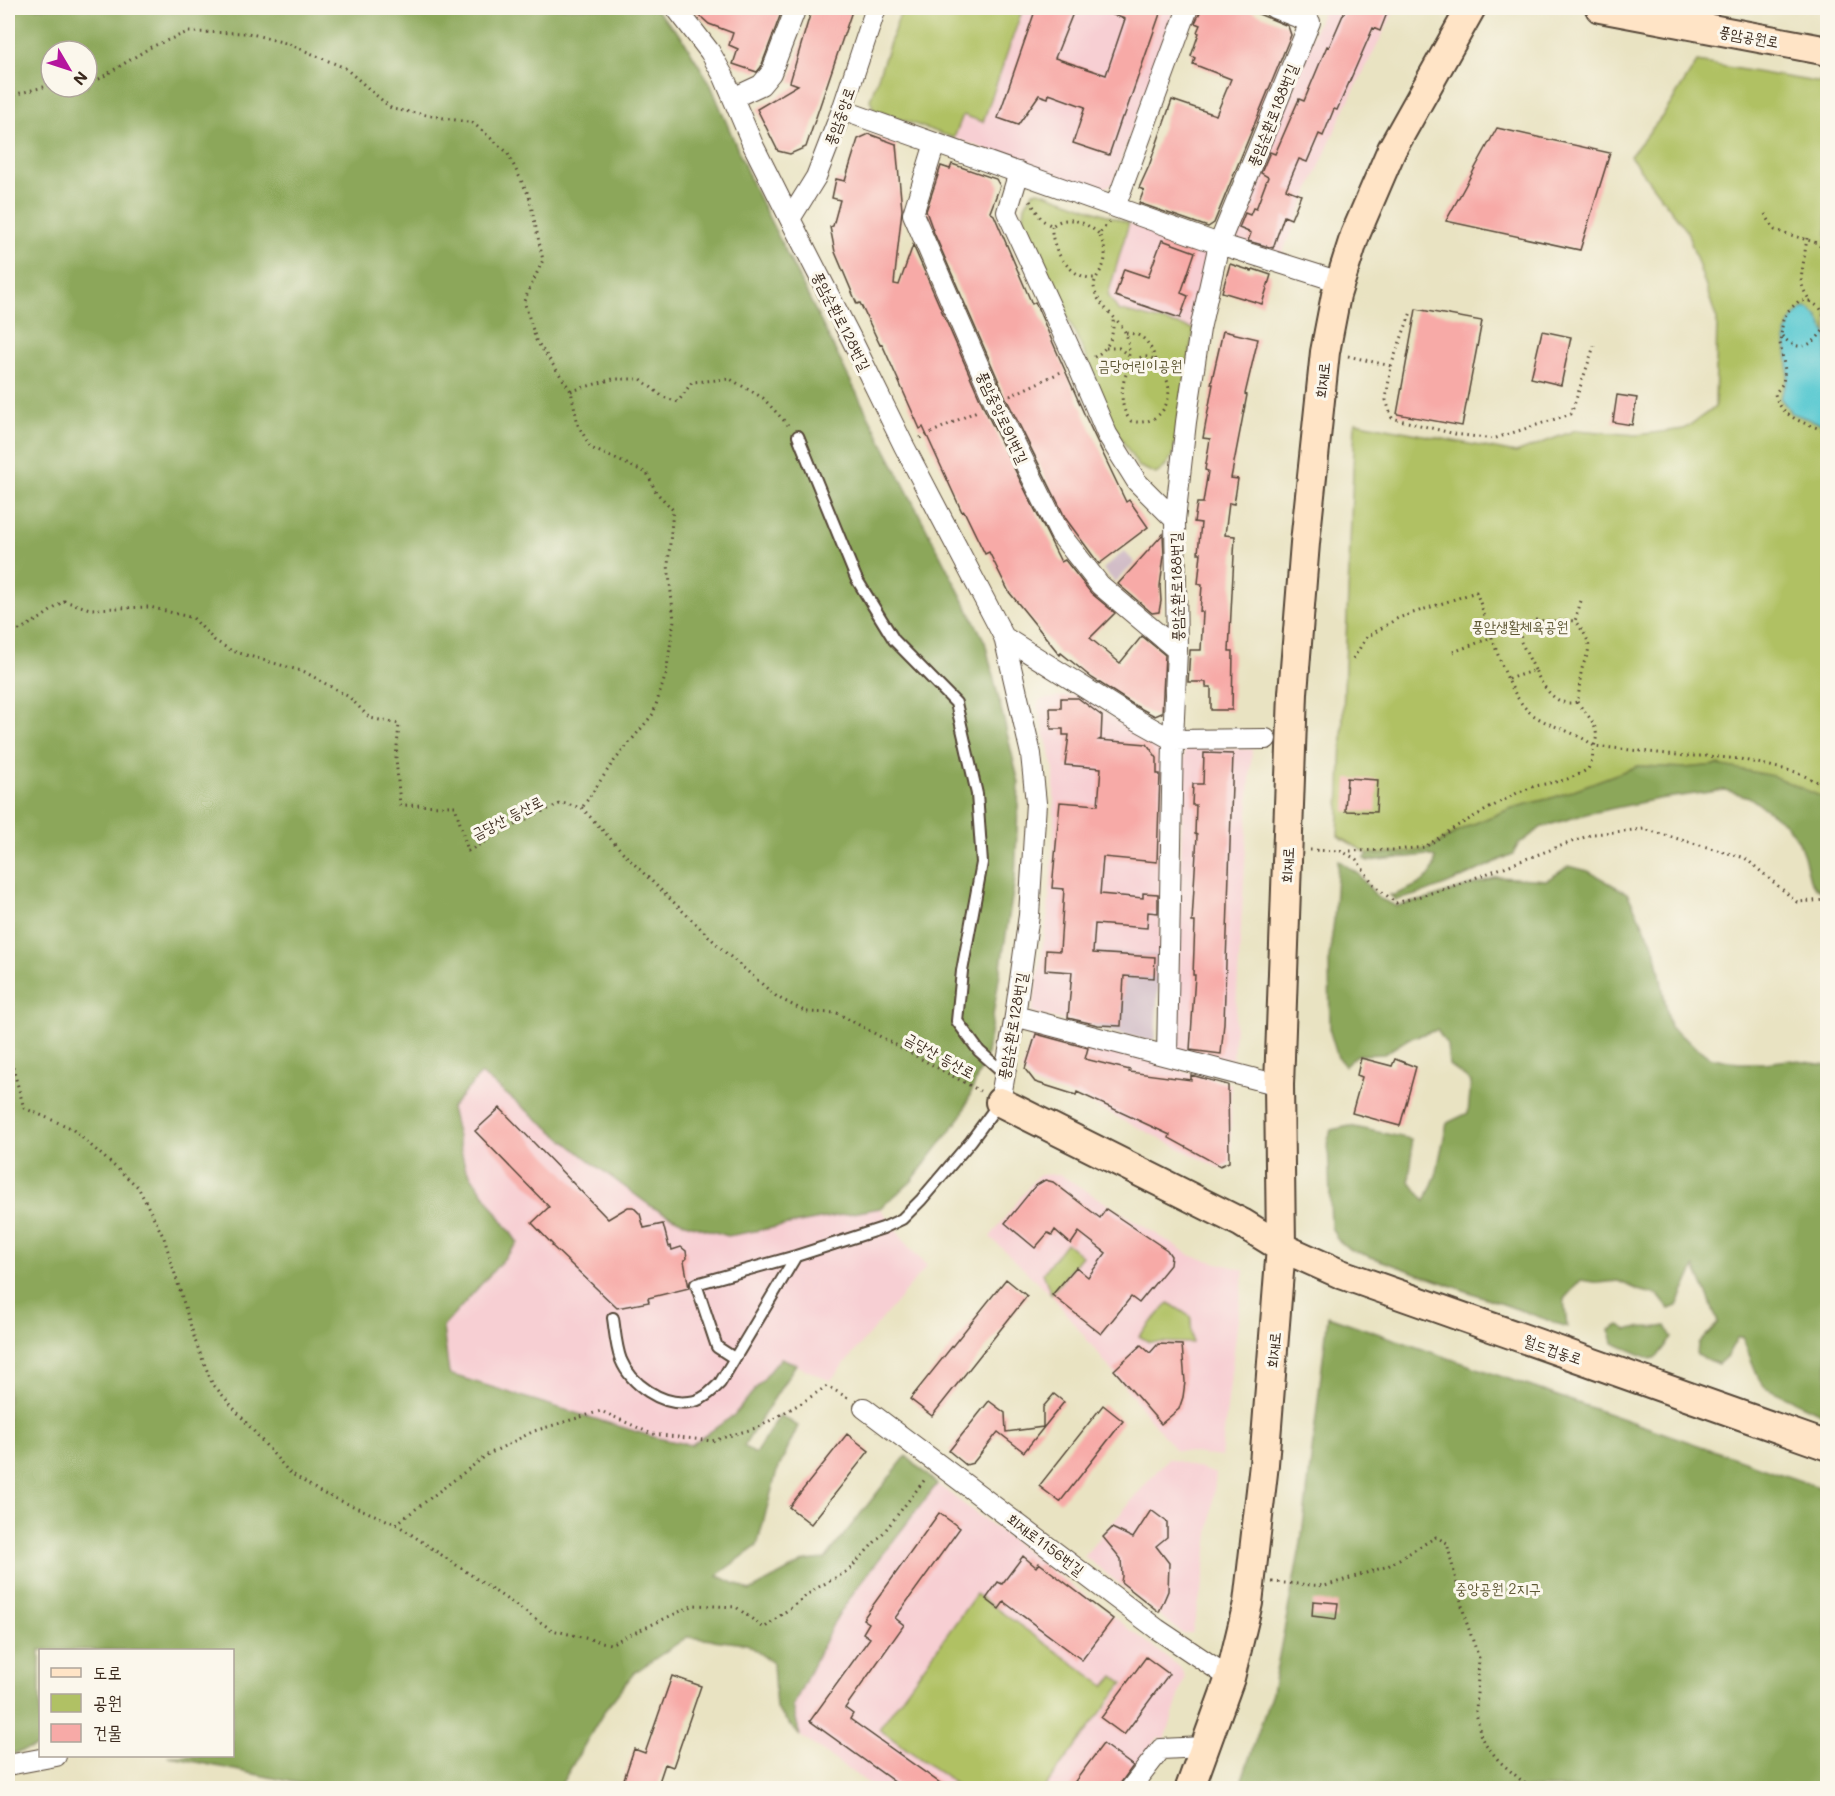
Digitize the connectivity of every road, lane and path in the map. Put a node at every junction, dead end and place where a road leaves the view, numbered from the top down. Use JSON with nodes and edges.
{"nodes":[{"id":1,"x":676,"y":8,"type":"edge"},
{"id":2,"x":796,"y":8,"type":"edge"},
{"id":3,"x":876,"y":8,"type":"edge"},
{"id":4,"x":1188,"y":8,"type":"edge"},
{"id":5,"x":1274,"y":8,"type":"edge"},
{"id":6,"x":1471,"y":8,"type":"edge"},
{"id":7,"x":1600,"y":8,"type":"edge"},
{"id":8,"x":1827,"y":51,"type":"edge"},
{"id":9,"x":99,"y":79,"type":"edge"},
{"id":10,"x":39,"y":88,"type":"edge"},
{"id":11,"x":8,"y":93,"type":"edge"},
{"id":12,"x":733,"y":98,"type":"junction"},
{"id":13,"x":842,"y":110,"type":"junction"},
{"id":14,"x":935,"y":143,"type":"junction"},
{"id":15,"x":1016,"y":181,"type":"junction"},
{"id":16,"x":1113,"y":212,"type":"junction"},
{"id":17,"x":1765,"y":214,"type":"dead end"},
{"id":18,"x":790,"y":219,"type":"junction"},
{"id":19,"x":1052,"y":226,"type":"junction"},
{"id":20,"x":1099,"y":234,"type":"junction"},
{"id":21,"x":1807,"y":238,"type":"junction"},
{"id":22,"x":1219,"y":244,"type":"junction"},
{"id":23,"x":1827,"y":254,"type":"edge"},
{"id":24,"x":1095,"y":279,"type":"junction"},
{"id":25,"x":1340,"y":282,"type":"junction"},
{"id":26,"x":1810,"y":301,"type":"junction"},
{"id":27,"x":1411,"y":312,"type":"dead end"},
{"id":28,"x":1113,"y":318,"type":"junction"},
{"id":29,"x":1827,"y":322,"type":"edge"},
{"id":30,"x":1125,"y":333,"type":"junction"},
{"id":31,"x":1783,"y":337,"type":"junction"},
{"id":32,"x":1594,"y":346,"type":"dead end"},
{"id":33,"x":1106,"y":348,"type":"junction"},
{"id":34,"x":1325,"y":352,"type":"junction"},
{"id":35,"x":1129,"y":357,"type":"junction"},
{"id":36,"x":1156,"y":360,"type":"junction"},
{"id":37,"x":1177,"y":363,"type":"dead end"},
{"id":38,"x":1077,"y":364,"type":"junction"},
{"id":39,"x":1391,"y":366,"type":"junction"},
{"id":40,"x":1128,"y":369,"type":"junction"},
{"id":41,"x":1165,"y":372,"type":"junction"},
{"id":42,"x":571,"y":392,"type":"junction"},
{"id":43,"x":995,"y":403,"type":"junction"},
{"id":44,"x":1827,"y":431,"type":"edge"},
{"id":45,"x":798,"y":436,"type":"joint"},
{"id":46,"x":904,"y":446,"type":"junction"},
{"id":47,"x":1175,"y":520,"type":"junction"},
{"id":48,"x":1581,"y":601,"type":"dead end"},
{"id":49,"x":1575,"y":621,"type":"junction"},
{"id":50,"x":8,"y":636,"type":"edge"},
{"id":51,"x":1004,"y":637,"type":"junction"},
{"id":52,"x":1493,"y":637,"type":"junction"},
{"id":53,"x":1177,"y":650,"type":"junction"},
{"id":54,"x":1453,"y":652,"type":"dead end"},
{"id":55,"x":1352,"y":660,"type":"dead end"},
{"id":56,"x":1535,"y":670,"type":"junction"},
{"id":57,"x":1508,"y":679,"type":"junction"},
{"id":58,"x":1577,"y":702,"type":"junction"},
{"id":59,"x":1266,"y":739,"type":"dead end"},
{"id":60,"x":1173,"y":740,"type":"junction"},
{"id":61,"x":1594,"y":746,"type":"junction"},
{"id":62,"x":1827,"y":787,"type":"edge"},
{"id":63,"x":582,"y":808,"type":"junction"},
{"id":64,"x":1288,"y":850,"type":"junction"},
{"id":65,"x":1350,"y":850,"type":"dead end"},
{"id":66,"x":1827,"y":900,"type":"edge"},
{"id":67,"x":1015,"y":1016,"type":"junction"},
{"id":68,"x":8,"y":1050,"type":"edge"},
{"id":69,"x":1167,"y":1056,"type":"junction"},
{"id":70,"x":1004,"y":1073,"type":"junction"},
{"id":71,"x":1279,"y":1085,"type":"junction"},
{"id":72,"x":1000,"y":1102,"type":"junction"},
{"id":73,"x":1281,"y":1247,"type":"junction"},
{"id":74,"x":796,"y":1256,"type":"junction"},
{"id":75,"x":613,"y":1318,"type":"dead end"},
{"id":76,"x":734,"y":1358,"type":"junction"},
{"id":77,"x":864,"y":1408,"type":"joint"},
{"id":78,"x":1827,"y":1446,"type":"edge"},
{"id":79,"x":938,"y":1462,"type":"junction"},
{"id":80,"x":396,"y":1524,"type":"junction"},
{"id":81,"x":1250,"y":1581,"type":"junction"},
{"id":82,"x":1230,"y":1678,"type":"junction"},
{"id":83,"x":1204,"y":1747,"type":"junction"},
{"id":84,"x":46,"y":1757,"type":"edge"},
{"id":85,"x":8,"y":1765,"type":"edge"},
{"id":86,"x":1131,"y":1788,"type":"edge"},
{"id":87,"x":1190,"y":1788,"type":"edge"},
{"id":88,"x":1530,"y":1788,"type":"edge"}],
"edges":[{"from":1,"to":12,"type":"street","name":"풍암순환로128번길"},
{"from":2,"to":12,"type":"street"},
{"from":3,"to":13,"type":"street","name":"풍암중앙로"},
{"from":4,"to":16,"type":"street"},
{"from":5,"to":22,"type":"street","name":"풍암순환로188번길"},
{"from":6,"to":25,"type":"main road","name":"회재로"},
{"from":7,"to":8,"type":"main road","name":"풍암공원로"},
{"from":9,"to":42,"type":"path"},
{"from":10,"to":11,"type":"path"},
{"from":12,"to":18,"type":"street","name":"풍암순환로128번길"},
{"from":13,"to":14,"type":"street"},
{"from":13,"to":18,"type":"street","name":"풍암중앙로"},
{"from":14,"to":15,"type":"street"},
{"from":14,"to":43,"type":"street","name":"풍암중앙로91번길"},
{"from":15,"to":16,"type":"street"},
{"from":15,"to":19,"type":"path"},
{"from":15,"to":38,"type":"street"},
{"from":16,"to":20,"type":"path"},
{"from":16,"to":22,"type":"street"},
{"from":17,"to":21,"type":"path"},
{"from":18,"to":46,"type":"street","name":"풍암순환로128번길"},
{"from":19,"to":20,"type":"path"},
{"from":19,"to":24,"type":"path"},
{"from":20,"to":24,"type":"path"},
{"from":21,"to":23,"type":"path"},
{"from":21,"to":26,"type":"path"},
{"from":22,"to":25,"type":"street"},
{"from":22,"to":47,"type":"street","name":"풍암순환로188번길"},
{"from":24,"to":28,"type":"path"},
{"from":25,"to":34,"type":"main road","name":"회재로"},
{"from":26,"to":29,"type":"path"},
{"from":26,"to":31,"type":"path"},
{"from":27,"to":39,"type":"path"},
{"from":28,"to":30,"type":"path"},
{"from":28,"to":33,"type":"path"},
{"from":29,"to":31,"type":"path"},
{"from":30,"to":35,"type":"path"},
{"from":30,"to":36,"type":"path"},
{"from":31,"to":44,"type":"path"},
{"from":32,"to":39,"type":"path"},
{"from":33,"to":35,"type":"path"},
{"from":33,"to":38,"type":"path"},
{"from":34,"to":39,"type":"path"},
{"from":34,"to":64,"type":"main road","name":"회재로"},
{"from":35,"to":40,"type":"path"},
{"from":36,"to":40,"type":"path"},
{"from":36,"to":41,"type":"path"},
{"from":37,"to":41,"type":"path"},
{"from":38,"to":43,"type":"path"},
{"from":38,"to":47,"type":"street"},
{"from":40,"to":41,"type":"path"},
{"from":42,"to":45,"type":"path"},
{"from":42,"to":63,"type":"path"},
{"from":43,"to":46,"type":"path"},
{"from":43,"to":53,"type":"street","name":"풍암중앙로91번길"},
{"from":45,"to":70,"type":"lane"},
{"from":46,"to":51,"type":"street","name":"풍암순환로128번길"},
{"from":47,"to":53,"type":"street","name":"풍암순환로188번길"},
{"from":48,"to":49,"type":"path"},
{"from":49,"to":56,"type":"path"},
{"from":49,"to":58,"type":"path"},
{"from":50,"to":63,"type":"path","name":"금당산 등산로"},
{"from":51,"to":60,"type":"street"},
{"from":51,"to":67,"type":"street","name":"풍암순환로128번길"},
{"from":52,"to":54,"type":"path"},
{"from":52,"to":55,"type":"path"},
{"from":52,"to":57,"type":"path"},
{"from":53,"to":60,"type":"street","name":"풍암순환로188번길"},
{"from":56,"to":57,"type":"path"},
{"from":56,"to":58,"type":"path"},
{"from":57,"to":61,"type":"path"},
{"from":58,"to":61,"type":"path"},
{"from":59,"to":60,"type":"street"},
{"from":60,"to":69,"type":"street","name":"풍암순환로188번길"},
{"from":61,"to":62,"type":"path"},
{"from":61,"to":65,"type":"path"},
{"from":63,"to":72,"type":"path","name":"금당산 등산로"},
{"from":64,"to":66,"type":"path"},
{"from":64,"to":71,"type":"main road","name":"회재로"},
{"from":67,"to":69,"type":"street"},
{"from":67,"to":70,"type":"street","name":"풍암순환로128번길"},
{"from":68,"to":80,"type":"path"},
{"from":69,"to":71,"type":"street"},
{"from":70,"to":72,"type":"street","name":"풍암순환로128번길"},
{"from":71,"to":73,"type":"main road","name":"회재로"},
{"from":72,"to":73,"type":"main road"},
{"from":72,"to":74,"type":"lane"},
{"from":73,"to":78,"type":"main road","name":"월드컵동로"},
{"from":73,"to":81,"type":"main road","name":"회재로"},
{"from":74,"to":76,"type":"lane"},
{"from":74,"to":76,"type":"lane"},
{"from":75,"to":76,"type":"lane"},
{"from":77,"to":79,"type":"street","name":"회재로1156번길"},
{"from":77,"to":80,"type":"path"},
{"from":79,"to":80,"type":"path"},
{"from":79,"to":82,"type":"street","name":"회재로1156번길"},
{"from":81,"to":82,"type":"main road","name":"회재로"},
{"from":81,"to":88,"type":"path"},
{"from":82,"to":83,"type":"main road","name":"회재로"},
{"from":83,"to":86,"type":"street"},
{"from":83,"to":87,"type":"main road","name":"회재로"},
{"from":84,"to":85,"type":"street"}]}
